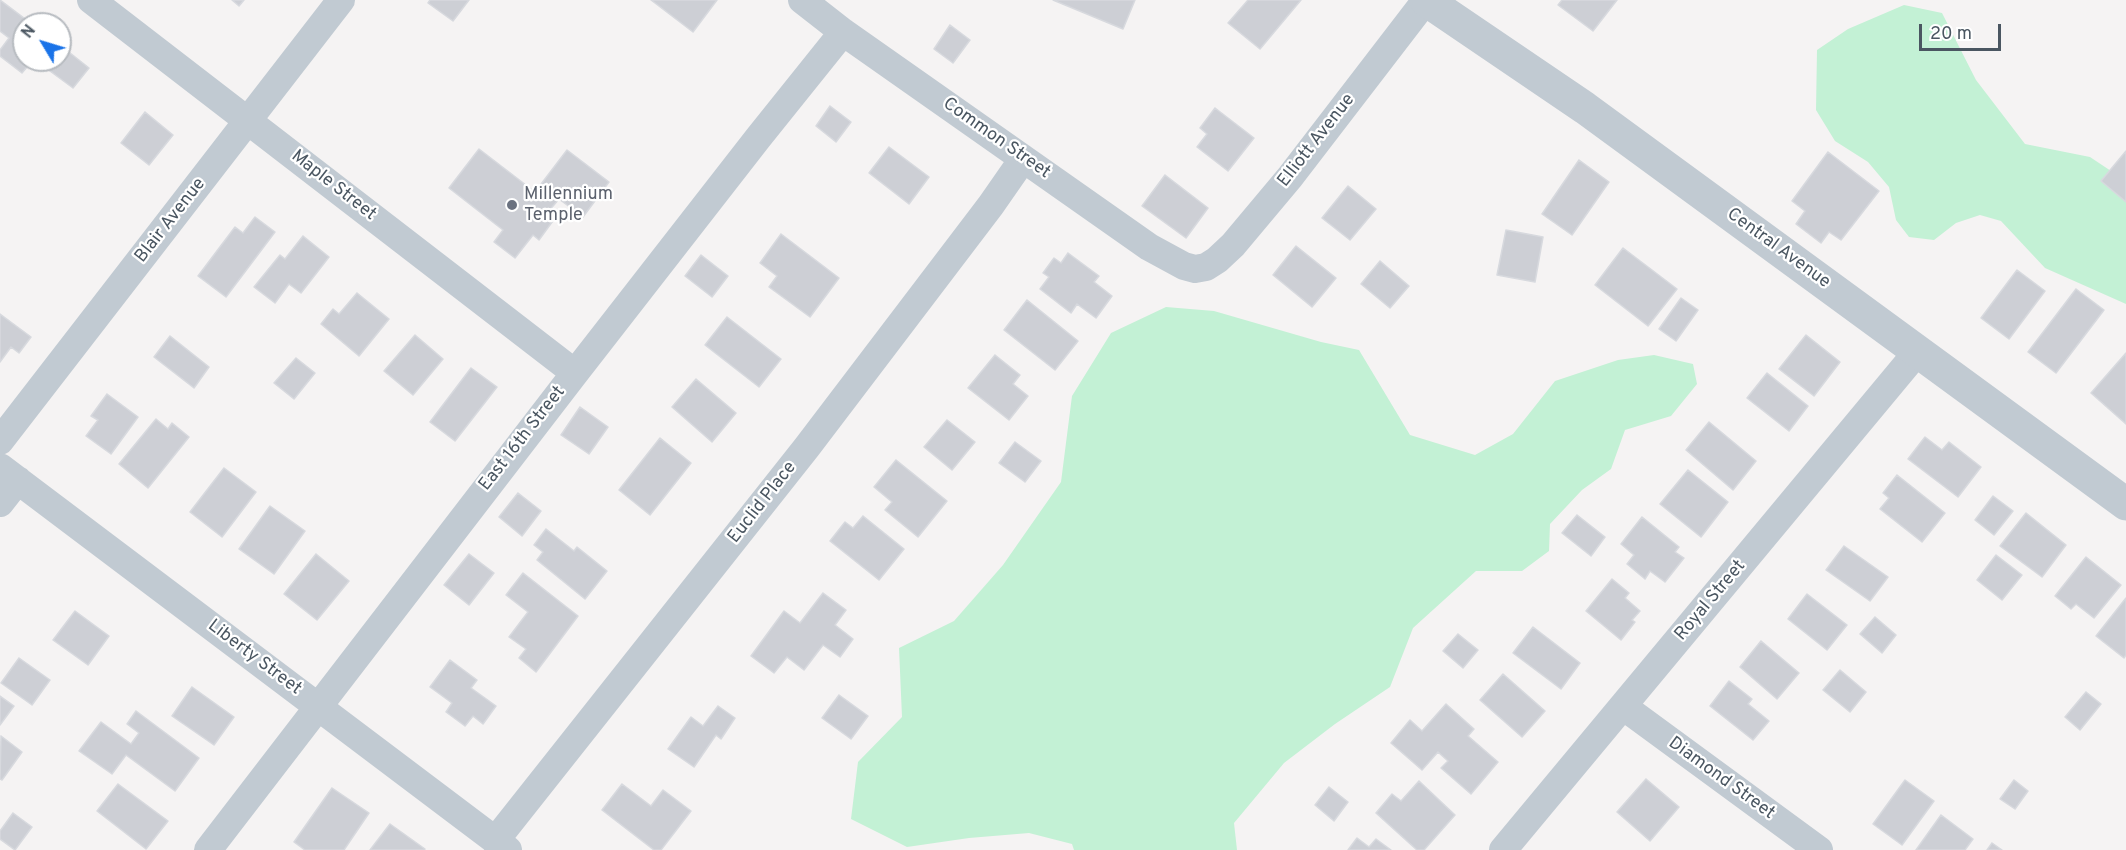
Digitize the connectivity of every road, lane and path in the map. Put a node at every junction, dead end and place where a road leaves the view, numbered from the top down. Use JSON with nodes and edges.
{"nodes":[{"id":1,"x":91,"y":0,"type":"edge"},
{"id":2,"x":341,"y":0,"type":"edge"},
{"id":3,"x":802,"y":0,"type":"edge"},
{"id":4,"x":1426,"y":0,"type":"edge"},
{"id":5,"x":843,"y":32,"type":"junction"},
{"id":6,"x":249,"y":120,"type":"junction"},
{"id":7,"x":1023,"y":159,"type":"junction"},
{"id":8,"x":1195,"y":269,"type":"joint"},
{"id":9,"x":1918,"y":351,"type":"junction"},
{"id":10,"x":575,"y":373,"type":"junction"},
{"id":11,"x":0,"y":441,"type":"edge"},
{"id":12,"x":9,"y":474,"type":"edge"},
{"id":13,"x":0,"y":503,"type":"edge"},
{"id":14,"x":2126,"y":504,"type":"edge"},
{"id":15,"x":318,"y":706,"type":"junction"},
{"id":16,"x":1624,"y":707,"type":"junction"},
{"id":17,"x":502,"y":846,"type":"edge"},
{"id":18,"x":208,"y":850,"type":"edge"},
{"id":19,"x":1503,"y":850,"type":"edge"},
{"id":20,"x":1819,"y":850,"type":"edge"}],
"edges":[{"from":1,"to":6,"type":"street","name":"Maple Street"},
{"from":2,"to":6,"type":"street","name":"Blair Avenue"},
{"from":3,"to":5,"type":"street","name":"Common Street"},
{"from":4,"to":8,"type":"street","name":"Elliott Avenue"},
{"from":4,"to":9,"type":"street","name":"Central Avenue"},
{"from":5,"to":7,"type":"street","name":"Common Street"},
{"from":5,"to":10,"type":"street","name":"East 16th Street"},
{"from":6,"to":10,"type":"street","name":"Maple Street"},
{"from":6,"to":11,"type":"street","name":"Blair Avenue"},
{"from":7,"to":8,"type":"street","name":"Common Street"},
{"from":7,"to":17,"type":"street","name":"Euclid Place"},
{"from":9,"to":14,"type":"street","name":"Central Avenue"},
{"from":9,"to":16,"type":"street","name":"Royal Street"},
{"from":10,"to":15,"type":"street","name":"East 16th Street"},
{"from":12,"to":13,"type":"street"},
{"from":12,"to":15,"type":"street","name":"Liberty Street"},
{"from":15,"to":17,"type":"street","name":"Liberty Street"},
{"from":15,"to":18,"type":"street","name":"East 16th Street"},
{"from":16,"to":19,"type":"street","name":"Royal Street"},
{"from":16,"to":20,"type":"street","name":"Diamond Street"}]}
